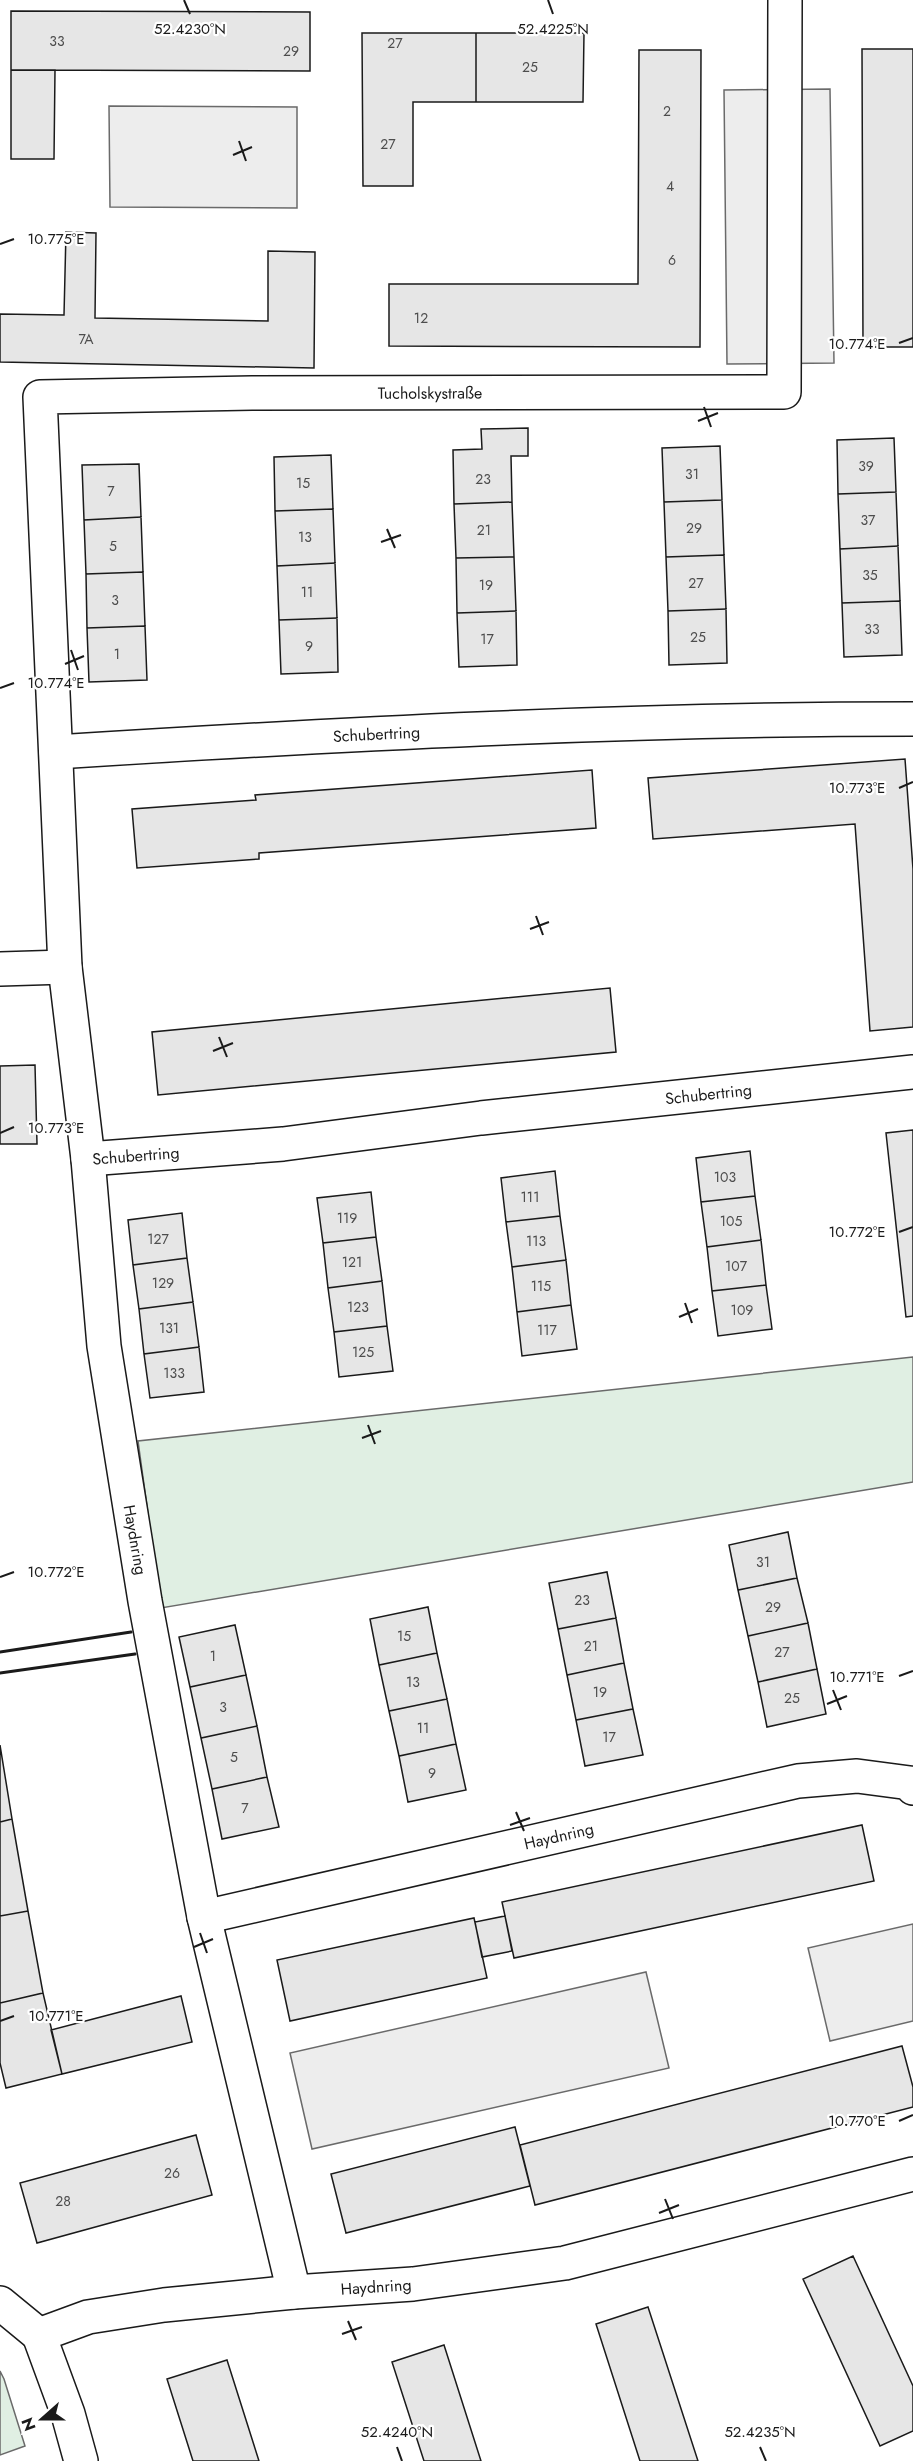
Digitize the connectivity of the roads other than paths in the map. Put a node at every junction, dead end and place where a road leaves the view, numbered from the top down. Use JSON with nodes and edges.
{"nodes":[{"id":1,"x":784,"y":0,"type":"edge"},
{"id":2,"x":913,"y":719,"type":"edge"},
{"id":3,"x":56,"y":752,"type":"junction"},
{"id":4,"x":65,"y":967,"type":"junction"},
{"id":5,"x":0,"y":969,"type":"edge"},
{"id":6,"x":913,"y":1072,"type":"edge"},
{"id":7,"x":88,"y":1159,"type":"junction"},
{"id":8,"x":913,"y":1788,"type":"edge"},
{"id":9,"x":204,"y":1917,"type":"junction"},
{"id":10,"x":913,"y":2174,"type":"edge"},
{"id":11,"x":294,"y":2292,"type":"junction"},
{"id":12,"x":0,"y":2303,"type":"edge"},
{"id":13,"x":39,"y":2336,"type":"junction"},
{"id":14,"x":81,"y":2461,"type":"edge"}],
"edges":[{"from":1,"to":3,"type":"street","name":"Tucholskystraße"},
{"from":2,"to":3,"type":"street","name":"Schubertring"},
{"from":3,"to":4,"type":"street","name":"Schubertring"},
{"from":4,"to":5,"type":"street"},
{"from":4,"to":7,"type":"street","name":"Schubertring"},
{"from":6,"to":7,"type":"street","name":"Schubertring"},
{"from":7,"to":9,"type":"street","name":"Haydnring"},
{"from":8,"to":9,"type":"street","name":"Haydnring"},
{"from":9,"to":11,"type":"street","name":"Haydnring"},
{"from":10,"to":11,"type":"street","name":"Haydnring"},
{"from":11,"to":13,"type":"street","name":"Haydnring"},
{"from":12,"to":13,"type":"street"},
{"from":13,"to":14,"type":"street"}]}
